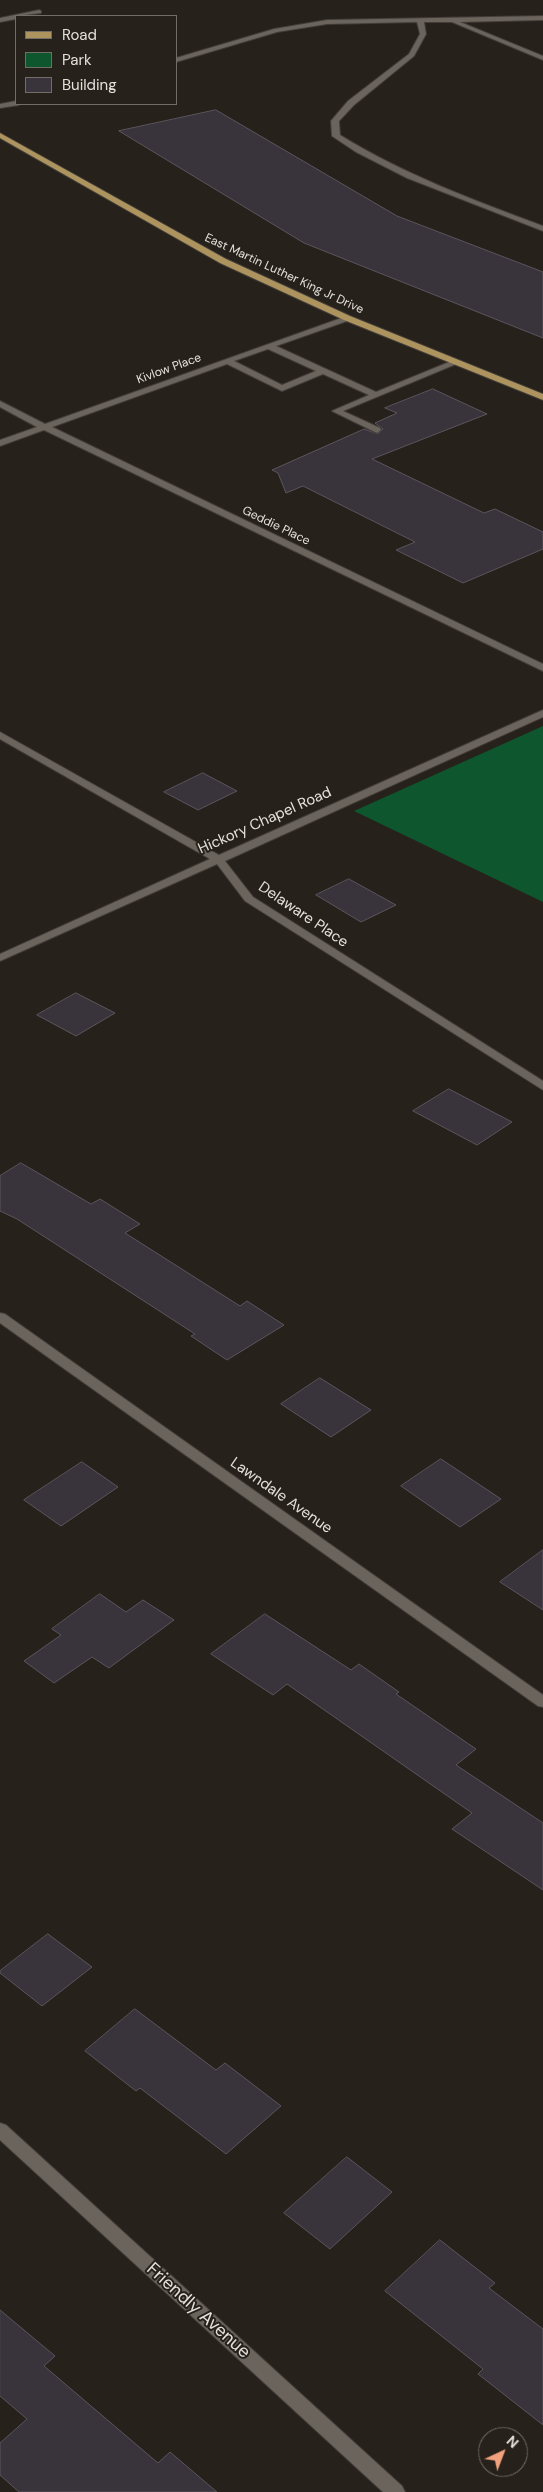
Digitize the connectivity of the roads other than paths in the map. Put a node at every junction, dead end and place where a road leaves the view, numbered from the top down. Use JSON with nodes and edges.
{"nodes":[{"id":1,"x":39,"y":12,"type":"dead end"},
{"id":2,"x":22,"y":15,"type":"edge"},
{"id":3,"x":15,"y":16,"type":"edge"},
{"id":4,"x":543,"y":18,"type":"edge"},
{"id":5,"x":449,"y":19,"type":"junction"},
{"id":6,"x":0,"y":20,"type":"edge"},
{"id":7,"x":420,"y":20,"type":"junction"},
{"id":8,"x":543,"y":58,"type":"edge"},
{"id":9,"x":178,"y":59,"type":"edge"},
{"id":10,"x":15,"y":102,"type":"edge"},
{"id":11,"x":0,"y":106,"type":"edge"},
{"id":12,"x":0,"y":135,"type":"edge"},
{"id":13,"x":543,"y":229,"type":"edge"},
{"id":14,"x":347,"y":318,"type":"junction"},
{"id":15,"x":268,"y":346,"type":"junction"},
{"id":16,"x":227,"y":361,"type":"junction"},
{"id":17,"x":457,"y":362,"type":"junction"},
{"id":18,"x":324,"y":371,"type":"junction"},
{"id":19,"x":376,"y":395,"type":"junction"},
{"id":20,"x":543,"y":397,"type":"edge"},
{"id":21,"x":0,"y":404,"type":"edge"},
{"id":22,"x":44,"y":427,"type":"junction"},
{"id":23,"x":377,"y":430,"type":"dead end"},
{"id":24,"x":0,"y":443,"type":"edge"},
{"id":25,"x":543,"y":668,"type":"edge"},
{"id":26,"x":543,"y":713,"type":"edge"},
{"id":27,"x":0,"y":735,"type":"edge"},
{"id":28,"x":218,"y":859,"type":"junction"},
{"id":29,"x":0,"y":958,"type":"edge"},
{"id":30,"x":543,"y":1086,"type":"edge"},
{"id":31,"x":0,"y":1317,"type":"edge"},
{"id":32,"x":543,"y":1702,"type":"edge"},
{"id":33,"x":0,"y":2130,"type":"edge"},
{"id":34,"x":396,"y":2492,"type":"edge"}],
"edges":[{"from":1,"to":2,"type":"street"},
{"from":3,"to":6,"type":"street"},
{"from":4,"to":5,"type":"street"},
{"from":5,"to":7,"type":"street"},
{"from":5,"to":8,"type":"street"},
{"from":7,"to":9,"type":"street"},
{"from":7,"to":13,"type":"street"},
{"from":10,"to":11,"type":"street"},
{"from":12,"to":14,"type":"main road","name":"East Martin Luther King Jr Drive"},
{"from":14,"to":15,"type":"street","name":"Kivlow Place"},
{"from":14,"to":17,"type":"main road","name":"East Martin Luther King Jr Drive"},
{"from":15,"to":16,"type":"street","name":"Kivlow Place"},
{"from":15,"to":18,"type":"street"},
{"from":16,"to":18,"type":"street"},
{"from":16,"to":22,"type":"street","name":"Kivlow Place"},
{"from":17,"to":19,"type":"street"},
{"from":17,"to":20,"type":"main road","name":"East Martin Luther King Jr Drive"},
{"from":18,"to":19,"type":"street"},
{"from":19,"to":23,"type":"street"},
{"from":21,"to":22,"type":"street","name":"Geddie Place"},
{"from":22,"to":24,"type":"street","name":"Kivlow Place"},
{"from":22,"to":25,"type":"street","name":"Geddie Place"},
{"from":26,"to":28,"type":"street","name":"Hickory Chapel Road"},
{"from":27,"to":28,"type":"street","name":"Delaware Place"},
{"from":28,"to":29,"type":"street","name":"Hickory Chapel Road"},
{"from":28,"to":30,"type":"street","name":"Delaware Place"},
{"from":31,"to":32,"type":"street","name":"Lawndale Avenue"},
{"from":33,"to":34,"type":"street","name":"Friendly Avenue"}]}
